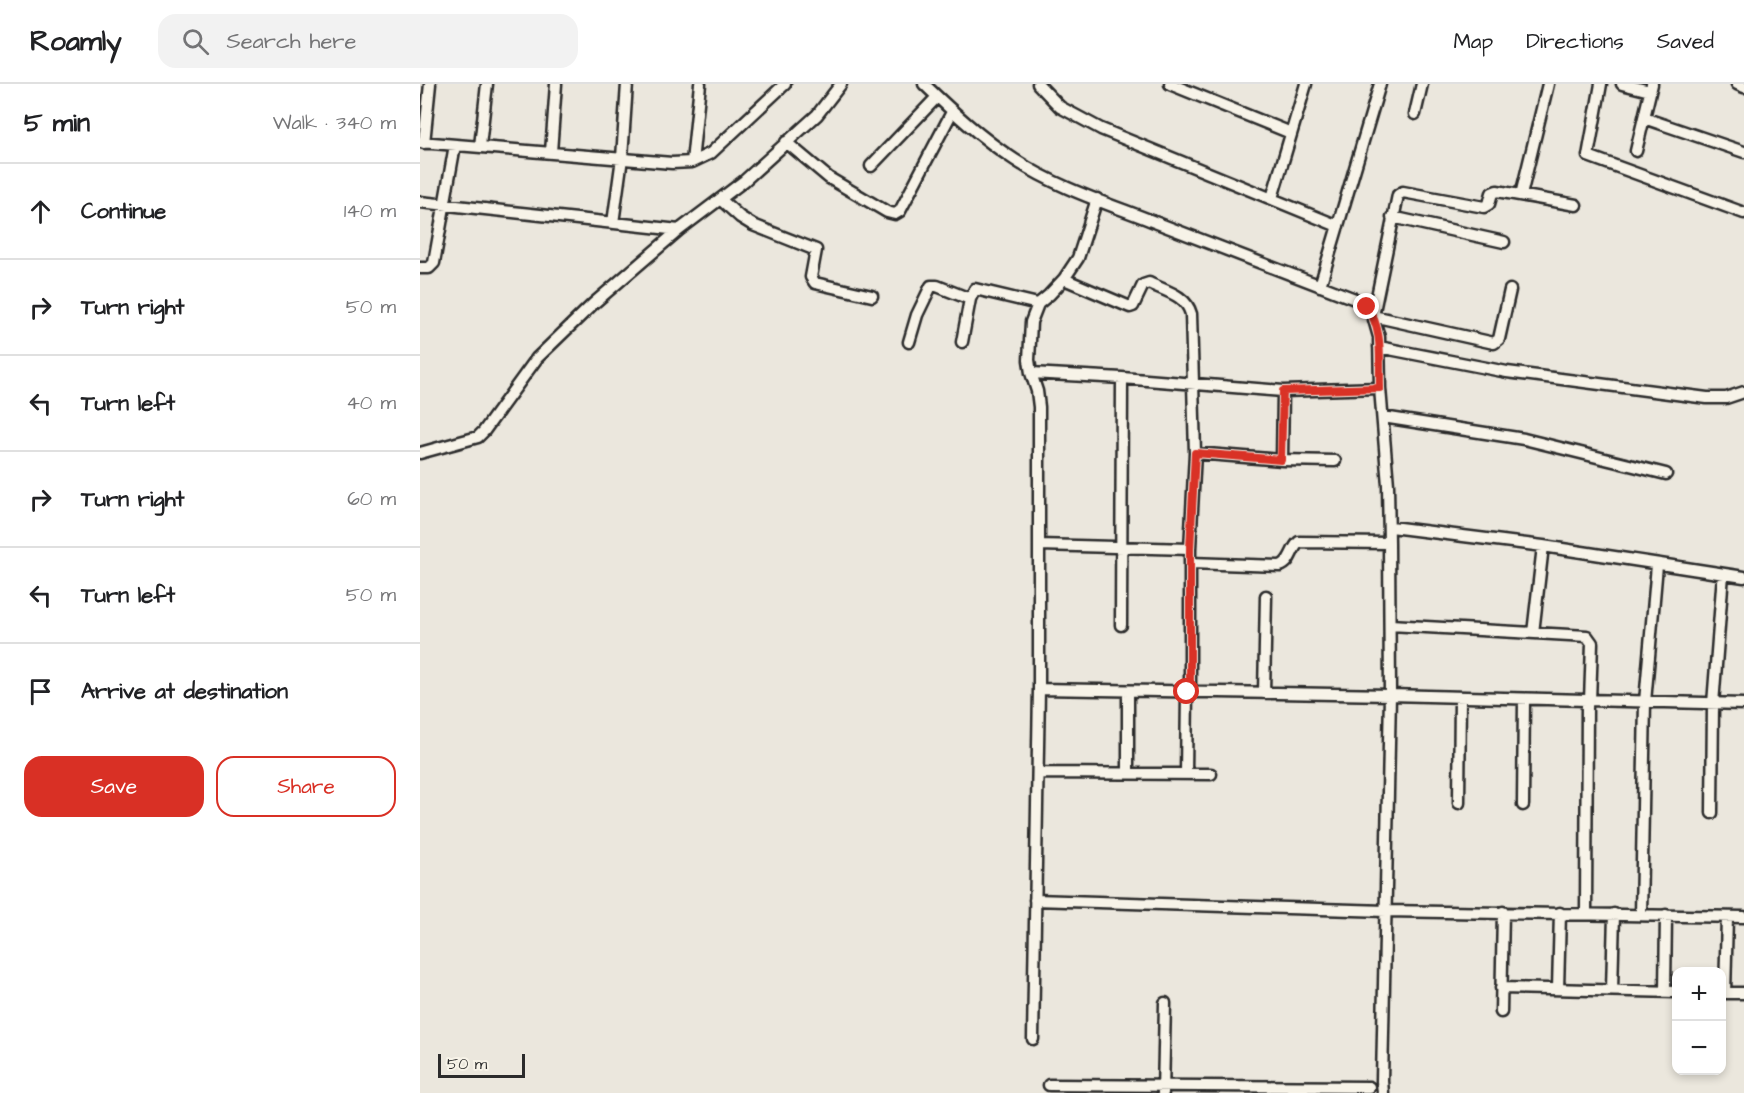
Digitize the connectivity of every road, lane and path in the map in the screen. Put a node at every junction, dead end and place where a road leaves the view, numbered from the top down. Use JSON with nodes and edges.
{"nodes":[{"id":1,"x":430,"y":84,"type":"edge"},
{"id":2,"x":487,"y":84,"type":"edge"},
{"id":3,"x":556,"y":84,"type":"edge"},
{"id":4,"x":627,"y":84,"type":"edge"},
{"id":5,"x":700,"y":84,"type":"edge"},
{"id":6,"x":786,"y":84,"type":"edge"},
{"id":7,"x":841,"y":84,"type":"edge"},
{"id":8,"x":924,"y":84,"type":"edge"},
{"id":9,"x":1038,"y":84,"type":"edge"},
{"id":10,"x":1170,"y":84,"type":"edge"},
{"id":11,"x":1306,"y":84,"type":"edge"},
{"id":12,"x":1380,"y":84,"type":"edge"},
{"id":13,"x":1422,"y":84,"type":"edge"},
{"id":14,"x":1548,"y":84,"type":"edge"},
{"id":15,"x":1601,"y":84,"type":"edge"},
{"id":16,"x":1622,"y":84,"type":"edge"},
{"id":17,"x":1737,"y":84,"type":"edge"},
{"id":18,"x":1651,"y":87,"type":"edge"},
{"id":19,"x":1744,"y":87,"type":"edge"},
{"id":20,"x":937,"y":97,"type":"junction"},
{"id":21,"x":952,"y":112,"type":"junction"},
{"id":22,"x":1416,"y":114,"type":"dead end"},
{"id":23,"x":1644,"y":118,"type":"junction"},
{"id":24,"x":1291,"y":133,"type":"junction"},
{"id":25,"x":422,"y":142,"type":"edge"},
{"id":26,"x":786,"y":142,"type":"junction"},
{"id":27,"x":455,"y":145,"type":"junction"},
{"id":28,"x":480,"y":146,"type":"junction"},
{"id":29,"x":1636,"y":151,"type":"dead end"},
{"id":30,"x":550,"y":152,"type":"junction"},
{"id":31,"x":1744,"y":152,"type":"edge"},
{"id":32,"x":622,"y":158,"type":"junction"},
{"id":33,"x":692,"y":162,"type":"junction"},
{"id":34,"x":871,"y":166,"type":"dead end"},
{"id":35,"x":1521,"y":195,"type":"junction"},
{"id":36,"x":1272,"y":198,"type":"junction"},
{"id":37,"x":720,"y":199,"type":"junction"},
{"id":38,"x":1097,"y":199,"type":"junction"},
{"id":39,"x":420,"y":202,"type":"edge"},
{"id":40,"x":445,"y":205,"type":"junction"},
{"id":41,"x":1576,"y":205,"type":"dead end"},
{"id":42,"x":1744,"y":213,"type":"edge"},
{"id":43,"x":1392,"y":217,"type":"junction"},
{"id":44,"x":613,"y":223,"type":"junction"},
{"id":45,"x":1338,"y":226,"type":"junction"},
{"id":46,"x":680,"y":231,"type":"junction"},
{"id":47,"x":1504,"y":242,"type":"dead end"},
{"id":48,"x":420,"y":268,"type":"edge"},
{"id":49,"x":1064,"y":279,"type":"junction"},
{"id":50,"x":1320,"y":286,"type":"junction"},
{"id":51,"x":1510,"y":290,"type":"dead end"},
{"id":52,"x":872,"y":296,"type":"dead end"},
{"id":53,"x":970,"y":299,"type":"junction"},
{"id":54,"x":1038,"y":304,"type":"junction"},
{"id":55,"x":1373,"y":316,"type":"junction"},
{"id":56,"x":909,"y":342,"type":"dead end"},
{"id":57,"x":962,"y":342,"type":"dead end"},
{"id":58,"x":1379,"y":347,"type":"junction"},
{"id":59,"x":1031,"y":374,"type":"junction"},
{"id":60,"x":1122,"y":378,"type":"junction"},
{"id":61,"x":1193,"y":383,"type":"junction"},
{"id":62,"x":1380,"y":388,"type":"junction"},
{"id":63,"x":1283,"y":391,"type":"junction"},
{"id":64,"x":1744,"y":392,"type":"edge"},
{"id":65,"x":1383,"y":417,"type":"junction"},
{"id":66,"x":420,"y":453,"type":"edge"},
{"id":67,"x":1195,"y":453,"type":"junction"},
{"id":68,"x":1281,"y":460,"type":"junction"},
{"id":69,"x":1335,"y":461,"type":"dead end"},
{"id":70,"x":1666,"y":474,"type":"dead end"},
{"id":71,"x":1391,"y":527,"type":"dead end"},
{"id":72,"x":1389,"y":543,"type":"junction"},
{"id":73,"x":1039,"y":544,"type":"junction"},
{"id":74,"x":1543,"y":546,"type":"junction"},
{"id":75,"x":1121,"y":547,"type":"junction"},
{"id":76,"x":1190,"y":549,"type":"junction"},
{"id":77,"x":1190,"y":563,"type":"junction"},
{"id":78,"x":1657,"y":565,"type":"junction"},
{"id":79,"x":1723,"y":574,"type":"junction"},
{"id":80,"x":1744,"y":577,"type":"edge"},
{"id":81,"x":1266,"y":596,"type":"dead end"},
{"id":82,"x":1121,"y":625,"type":"dead end"},
{"id":83,"x":1390,"y":625,"type":"junction"},
{"id":84,"x":1533,"y":633,"type":"junction"},
{"id":85,"x":1039,"y":689,"type":"junction"},
{"id":86,"x":1128,"y":692,"type":"junction"},
{"id":87,"x":1188,"y":692,"type":"junction"},
{"id":88,"x":1264,"y":693,"type":"junction"},
{"id":89,"x":1390,"y":695,"type":"junction"},
{"id":90,"x":1460,"y":697,"type":"junction"},
{"id":91,"x":1524,"y":699,"type":"junction"},
{"id":92,"x":1588,"y":701,"type":"junction"},
{"id":93,"x":1645,"y":702,"type":"junction"},
{"id":94,"x":1713,"y":704,"type":"junction"},
{"id":95,"x":1744,"y":704,"type":"edge"},
{"id":96,"x":1038,"y":773,"type":"junction"},
{"id":97,"x":1128,"y":774,"type":"junction"},
{"id":98,"x":1186,"y":774,"type":"junction"},
{"id":99,"x":1211,"y":774,"type":"dead end"},
{"id":100,"x":1460,"y":803,"type":"dead end"},
{"id":101,"x":1523,"y":805,"type":"dead end"},
{"id":102,"x":1712,"y":813,"type":"dead end"},
{"id":103,"x":1035,"y":900,"type":"junction"},
{"id":104,"x":1386,"y":910,"type":"junction"},
{"id":105,"x":1503,"y":912,"type":"junction"},
{"id":106,"x":1560,"y":913,"type":"junction"},
{"id":107,"x":1586,"y":914,"type":"junction"},
{"id":108,"x":1614,"y":914,"type":"junction"},
{"id":109,"x":1641,"y":915,"type":"junction"},
{"id":110,"x":1666,"y":915,"type":"junction"},
{"id":111,"x":1727,"y":917,"type":"junction"},
{"id":112,"x":1744,"y":917,"type":"edge"},
{"id":113,"x":1724,"y":967,"type":"edge"},
{"id":114,"x":1501,"y":988,"type":"junction"},
{"id":115,"x":1558,"y":989,"type":"junction"},
{"id":116,"x":1612,"y":990,"type":"junction"},
{"id":117,"x":1665,"y":991,"type":"junction"},
{"id":118,"x":1672,"y":992,"type":"edge"},
{"id":119,"x":1726,"y":993,"type":"edge"},
{"id":120,"x":1744,"y":993,"type":"edge"},
{"id":121,"x":1165,"y":1004,"type":"dead end"},
{"id":122,"x":1501,"y":1012,"type":"dead end"},
{"id":123,"x":1033,"y":1039,"type":"dead end"},
{"id":124,"x":1048,"y":1085,"type":"dead end"},
{"id":125,"x":1369,"y":1087,"type":"dead end"},
{"id":126,"x":1163,"y":1089,"type":"edge"},
{"id":127,"x":1383,"y":1093,"type":"edge"}],
"edges":[{"from":1,"to":25,"type":"street"},
{"from":2,"to":28,"type":"street"},
{"from":3,"to":30,"type":"street"},
{"from":4,"to":32,"type":"street"},
{"from":5,"to":33,"type":"street"},
{"from":6,"to":33,"type":"street"},
{"from":7,"to":26,"type":"street"},
{"from":8,"to":20,"type":"street"},
{"from":9,"to":36,"type":"street"},
{"from":10,"to":24,"type":"street"},
{"from":11,"to":24,"type":"street"},
{"from":12,"to":45,"type":"street"},
{"from":13,"to":22,"type":"street"},
{"from":14,"to":35,"type":"street"},
{"from":15,"to":42,"type":"street"},
{"from":16,"to":18,"type":"street"},
{"from":17,"to":19,"type":"street"},
{"from":18,"to":23,"type":"street"},
{"from":20,"to":21,"type":"street"},
{"from":20,"to":34,"type":"street"},
{"from":21,"to":26,"type":"street"},
{"from":21,"to":38,"type":"street"},
{"from":23,"to":29,"type":"street"},
{"from":23,"to":31,"type":"street"},
{"from":24,"to":36,"type":"street"},
{"from":25,"to":27,"type":"street"},
{"from":26,"to":37,"type":"street"},
{"from":27,"to":28,"type":"street"},
{"from":27,"to":40,"type":"street"},
{"from":28,"to":30,"type":"street"},
{"from":30,"to":32,"type":"street"},
{"from":32,"to":33,"type":"street"},
{"from":32,"to":44,"type":"street"},
{"from":35,"to":41,"type":"street"},
{"from":35,"to":43,"type":"street"},
{"from":36,"to":45,"type":"street"},
{"from":37,"to":46,"type":"street"},
{"from":37,"to":52,"type":"street"},
{"from":38,"to":49,"type":"street"},
{"from":38,"to":50,"type":"street"},
{"from":39,"to":40,"type":"street"},
{"from":40,"to":44,"type":"street"},
{"from":40,"to":48,"type":"street"},
{"from":43,"to":47,"type":"street"},
{"from":43,"to":55,"type":"street"},
{"from":44,"to":46,"type":"street"},
{"from":45,"to":50,"type":"street"},
{"from":46,"to":66,"type":"street"},
{"from":49,"to":54,"type":"street"},
{"from":49,"to":61,"type":"street"},
{"from":50,"to":55,"type":"street"},
{"from":51,"to":55,"type":"street"},
{"from":53,"to":54,"type":"street"},
{"from":53,"to":56,"type":"street"},
{"from":53,"to":57,"type":"street"},
{"from":54,"to":59,"type":"street"},
{"from":55,"to":58,"type":"street"},
{"from":58,"to":62,"type":"street"},
{"from":58,"to":64,"type":"street"},
{"from":59,"to":60,"type":"street"},
{"from":59,"to":73,"type":"street"},
{"from":60,"to":61,"type":"street"},
{"from":60,"to":75,"type":"street"},
{"from":61,"to":63,"type":"street"},
{"from":61,"to":67,"type":"street"},
{"from":62,"to":63,"type":"street"},
{"from":62,"to":65,"type":"street"},
{"from":63,"to":68,"type":"street"},
{"from":65,"to":70,"type":"street"},
{"from":65,"to":72,"type":"street"},
{"from":67,"to":68,"type":"street"},
{"from":67,"to":76,"type":"street"},
{"from":68,"to":69,"type":"street"},
{"from":71,"to":74,"type":"street"},
{"from":72,"to":77,"type":"street"},
{"from":72,"to":83,"type":"street"},
{"from":73,"to":75,"type":"street"},
{"from":73,"to":85,"type":"street"},
{"from":74,"to":78,"type":"street"},
{"from":74,"to":84,"type":"street"},
{"from":75,"to":76,"type":"street"},
{"from":75,"to":82,"type":"street"},
{"from":76,"to":77,"type":"street"},
{"from":77,"to":87,"type":"street"},
{"from":78,"to":79,"type":"street"},
{"from":78,"to":93,"type":"street"},
{"from":79,"to":80,"type":"street"},
{"from":79,"to":94,"type":"street"},
{"from":81,"to":88,"type":"street"},
{"from":83,"to":84,"type":"street"},
{"from":83,"to":89,"type":"street"},
{"from":84,"to":92,"type":"street"},
{"from":85,"to":86,"type":"street"},
{"from":85,"to":96,"type":"street"},
{"from":86,"to":87,"type":"street"},
{"from":86,"to":97,"type":"street"},
{"from":87,"to":88,"type":"street"},
{"from":87,"to":98,"type":"street"},
{"from":88,"to":89,"type":"street"},
{"from":89,"to":90,"type":"street"},
{"from":89,"to":104,"type":"street"},
{"from":90,"to":91,"type":"street"},
{"from":90,"to":100,"type":"street"},
{"from":91,"to":92,"type":"street"},
{"from":91,"to":101,"type":"street"},
{"from":92,"to":93,"type":"street"},
{"from":92,"to":107,"type":"street"},
{"from":93,"to":94,"type":"street"},
{"from":93,"to":109,"type":"street"},
{"from":94,"to":95,"type":"street"},
{"from":94,"to":102,"type":"street"},
{"from":96,"to":97,"type":"street"},
{"from":96,"to":103,"type":"street"},
{"from":97,"to":98,"type":"street"},
{"from":98,"to":99,"type":"street"},
{"from":103,"to":104,"type":"street"},
{"from":103,"to":123,"type":"street"},
{"from":104,"to":105,"type":"street"},
{"from":104,"to":127,"type":"street"},
{"from":105,"to":106,"type":"street"},
{"from":105,"to":114,"type":"street"},
{"from":106,"to":107,"type":"street"},
{"from":106,"to":115,"type":"street"},
{"from":107,"to":108,"type":"street"},
{"from":108,"to":109,"type":"street"},
{"from":108,"to":116,"type":"street"},
{"from":109,"to":110,"type":"street"},
{"from":110,"to":111,"type":"street"},
{"from":110,"to":117,"type":"street"},
{"from":111,"to":112,"type":"street"},
{"from":111,"to":113,"type":"street"},
{"from":114,"to":115,"type":"street"},
{"from":114,"to":122,"type":"street"},
{"from":115,"to":116,"type":"street"},
{"from":116,"to":117,"type":"street"},
{"from":117,"to":118,"type":"street"},
{"from":119,"to":120,"type":"street"},
{"from":121,"to":126,"type":"street"},
{"from":124,"to":126,"type":"street"},
{"from":125,"to":126,"type":"street"}]}
